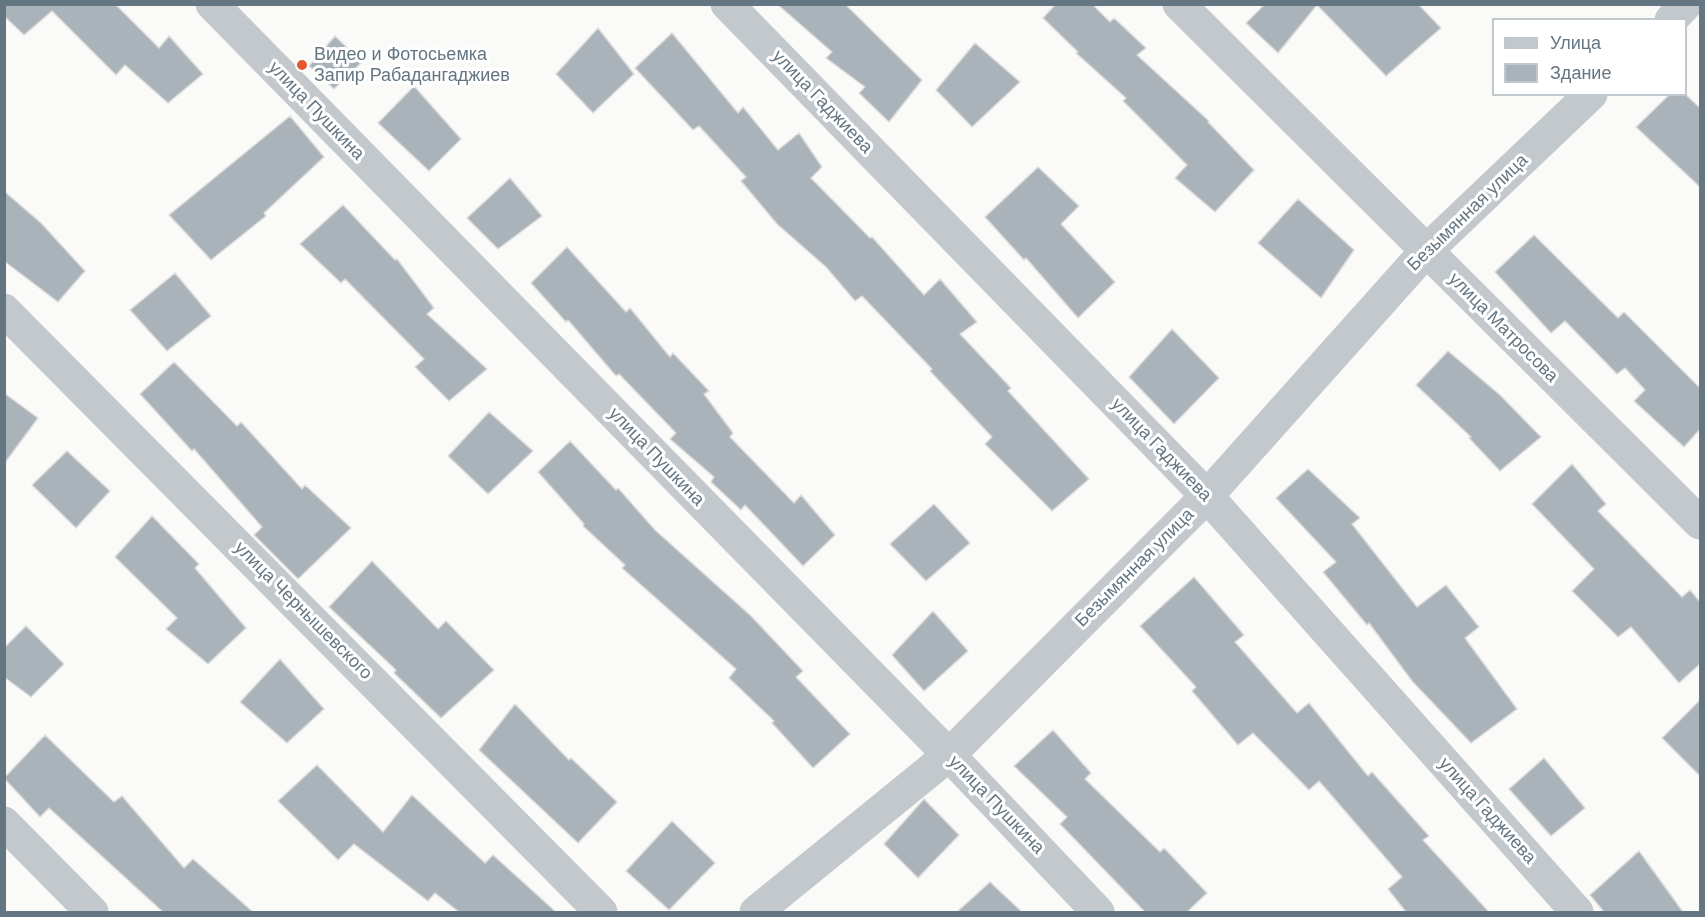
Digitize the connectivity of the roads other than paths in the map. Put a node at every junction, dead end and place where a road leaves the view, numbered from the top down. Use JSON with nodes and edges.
{"nodes":[{"id":1,"x":212,"y":4,"type":"edge"},
{"id":2,"x":727,"y":4,"type":"edge"},
{"id":3,"x":1179,"y":4,"type":"edge"},
{"id":4,"x":1686,"y":4,"type":"edge"},
{"id":5,"x":1673,"y":18,"type":"edge"},
{"id":6,"x":1589,"y":96,"type":"edge"},
{"id":7,"x":1426,"y":251,"type":"junction"},
{"id":8,"x":4,"y":310,"type":"edge"},
{"id":9,"x":1207,"y":496,"type":"junction"},
{"id":10,"x":1701,"y":523,"type":"edge"},
{"id":11,"x":949,"y":755,"type":"junction"},
{"id":12,"x":4,"y":823,"type":"edge"},
{"id":13,"x":92,"y":912,"type":"edge"},
{"id":14,"x":601,"y":912,"type":"edge"},
{"id":15,"x":756,"y":912,"type":"edge"},
{"id":16,"x":1098,"y":912,"type":"edge"},
{"id":17,"x":1577,"y":912,"type":"edge"}],
"edges":[{"from":1,"to":11,"type":"street","name":"улица Пушкина"},
{"from":2,"to":9,"type":"street","name":"улица Гаджиева"},
{"from":3,"to":7,"type":"street","name":"улица Матросова"},
{"from":4,"to":5,"type":"street"},
{"from":6,"to":7,"type":"street","name":"Безымянная улица"},
{"from":7,"to":9,"type":"street","name":"Безымянная улица"},
{"from":7,"to":10,"type":"street","name":"улица Матросова"},
{"from":8,"to":14,"type":"street","name":"улица Чернышевского"},
{"from":9,"to":11,"type":"street","name":"Безымянная улица"},
{"from":9,"to":17,"type":"street","name":"улица Гаджиева"},
{"from":11,"to":15,"type":"street","name":"Безымянная улица"},
{"from":11,"to":16,"type":"street","name":"улица Пушкина"},
{"from":12,"to":13,"type":"street"}]}
